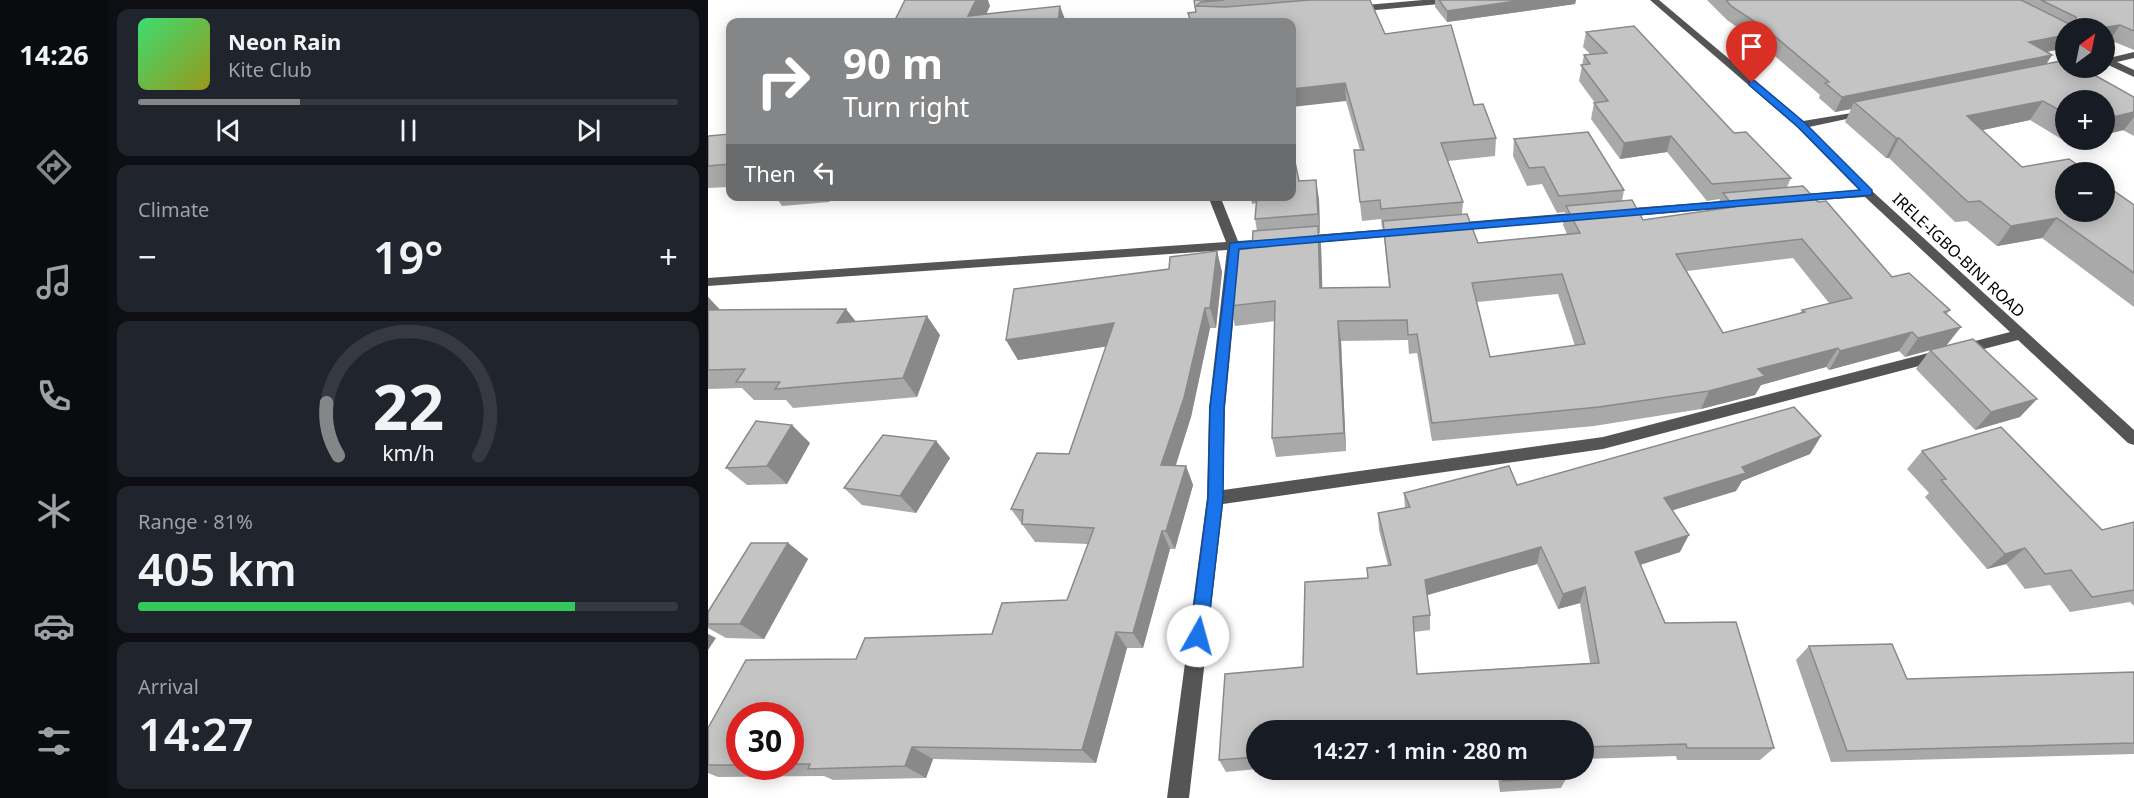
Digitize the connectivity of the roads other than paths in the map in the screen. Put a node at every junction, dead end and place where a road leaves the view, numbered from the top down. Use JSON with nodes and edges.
{"nodes":[{"id":1,"x":1450,"y":0,"type":"edge"},
{"id":2,"x":1654,"y":0,"type":"edge"},
{"id":3,"x":1345,"y":10,"type":"edge"},
{"id":4,"x":2134,"y":55,"type":"edge"},
{"id":5,"x":2115,"y":58,"type":"edge"},
{"id":6,"x":2115,"y":64,"type":"edge"},
{"id":7,"x":2134,"y":74,"type":"edge"},
{"id":8,"x":1882,"y":108,"type":"edge"},
{"id":9,"x":1801,"y":125,"type":"junction"},
{"id":10,"x":1868,"y":193,"type":"junction"},
{"id":11,"x":1216,"y":201,"type":"edge"},
{"id":12,"x":1774,"y":201,"type":"edge"},
{"id":13,"x":1751,"y":202,"type":"edge"},
{"id":14,"x":1445,"y":228,"type":"edge"},
{"id":15,"x":1410,"y":231,"type":"edge"},
{"id":16,"x":1234,"y":246,"type":"junction"},
{"id":17,"x":708,"y":282,"type":"edge"},
{"id":18,"x":2020,"y":334,"type":"junction"},
{"id":19,"x":2134,"y":440,"type":"edge"},
{"id":20,"x":1215,"y":498,"type":"junction"},
{"id":21,"x":1178,"y":798,"type":"edge"}],
"edges":[{"from":1,"to":3,"type":"street"},
{"from":2,"to":9,"type":"street","name":"IRELE-IGBO-BINI ROAD"},
{"from":4,"to":5,"type":"street"},
{"from":6,"to":7,"type":"street"},
{"from":8,"to":9,"type":"street"},
{"from":9,"to":10,"type":"street","name":"IRELE-IGBO-BINI ROAD"},
{"from":10,"to":12,"type":"street"},
{"from":10,"to":18,"type":"street","name":"IRELE-IGBO-BINI ROAD"},
{"from":11,"to":16,"type":"street"},
{"from":13,"to":14,"type":"street"},
{"from":15,"to":16,"type":"street"},
{"from":16,"to":17,"type":"street"},
{"from":16,"to":20,"type":"street"},
{"from":18,"to":19,"type":"street","name":"IRELE-IGBO-BINI ROAD"},
{"from":18,"to":20,"type":"street"},
{"from":20,"to":21,"type":"street"}]}
